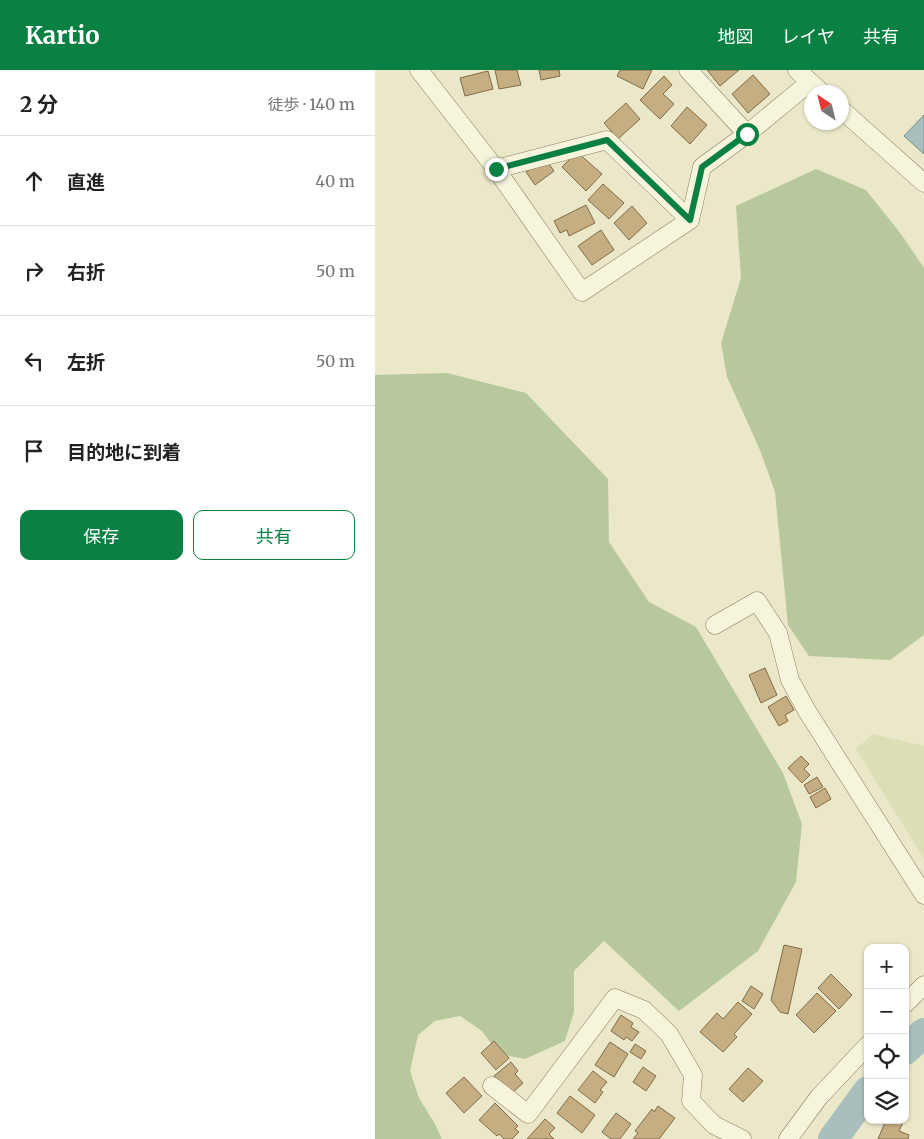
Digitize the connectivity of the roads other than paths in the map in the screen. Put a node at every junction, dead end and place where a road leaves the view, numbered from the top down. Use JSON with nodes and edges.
{"nodes":[{"id":1,"x":419,"y":70,"type":"edge"},
{"id":2,"x":688,"y":70,"type":"edge"},
{"id":3,"x":797,"y":70,"type":"edge"},
{"id":4,"x":814,"y":85,"type":"edge"},
{"id":5,"x":804,"y":95,"type":"edge"},
{"id":6,"x":849,"y":117,"type":"edge"},
{"id":7,"x":747,"y":134,"type":"junction"},
{"id":8,"x":496,"y":169,"type":"junction"},
{"id":9,"x":924,"y":183,"type":"edge"},
{"id":10,"x":690,"y":220,"type":"junction"},
{"id":11,"x":715,"y":625,"type":"dead end"},
{"id":12,"x":924,"y":895,"type":"edge"},
{"id":13,"x":924,"y":985,"type":"edge"},
{"id":14,"x":909,"y":1000,"type":"edge"},
{"id":15,"x":864,"y":1049,"type":"edge"},
{"id":16,"x":492,"y":1086,"type":"dead end"},
{"id":17,"x":742,"y":1139,"type":"edge"},
{"id":18,"x":788,"y":1139,"type":"edge"}],
"edges":[{"from":1,"to":8,"type":"street"},
{"from":2,"to":7,"type":"street"},
{"from":3,"to":4,"type":"street"},
{"from":5,"to":7,"type":"street"},
{"from":6,"to":9,"type":"street"},
{"from":7,"to":10,"type":"street"},
{"from":8,"to":10,"type":"street"},
{"from":8,"to":10,"type":"street"},
{"from":11,"to":12,"type":"street"},
{"from":13,"to":14,"type":"street"},
{"from":15,"to":18,"type":"street"},
{"from":16,"to":17,"type":"street"}]}
